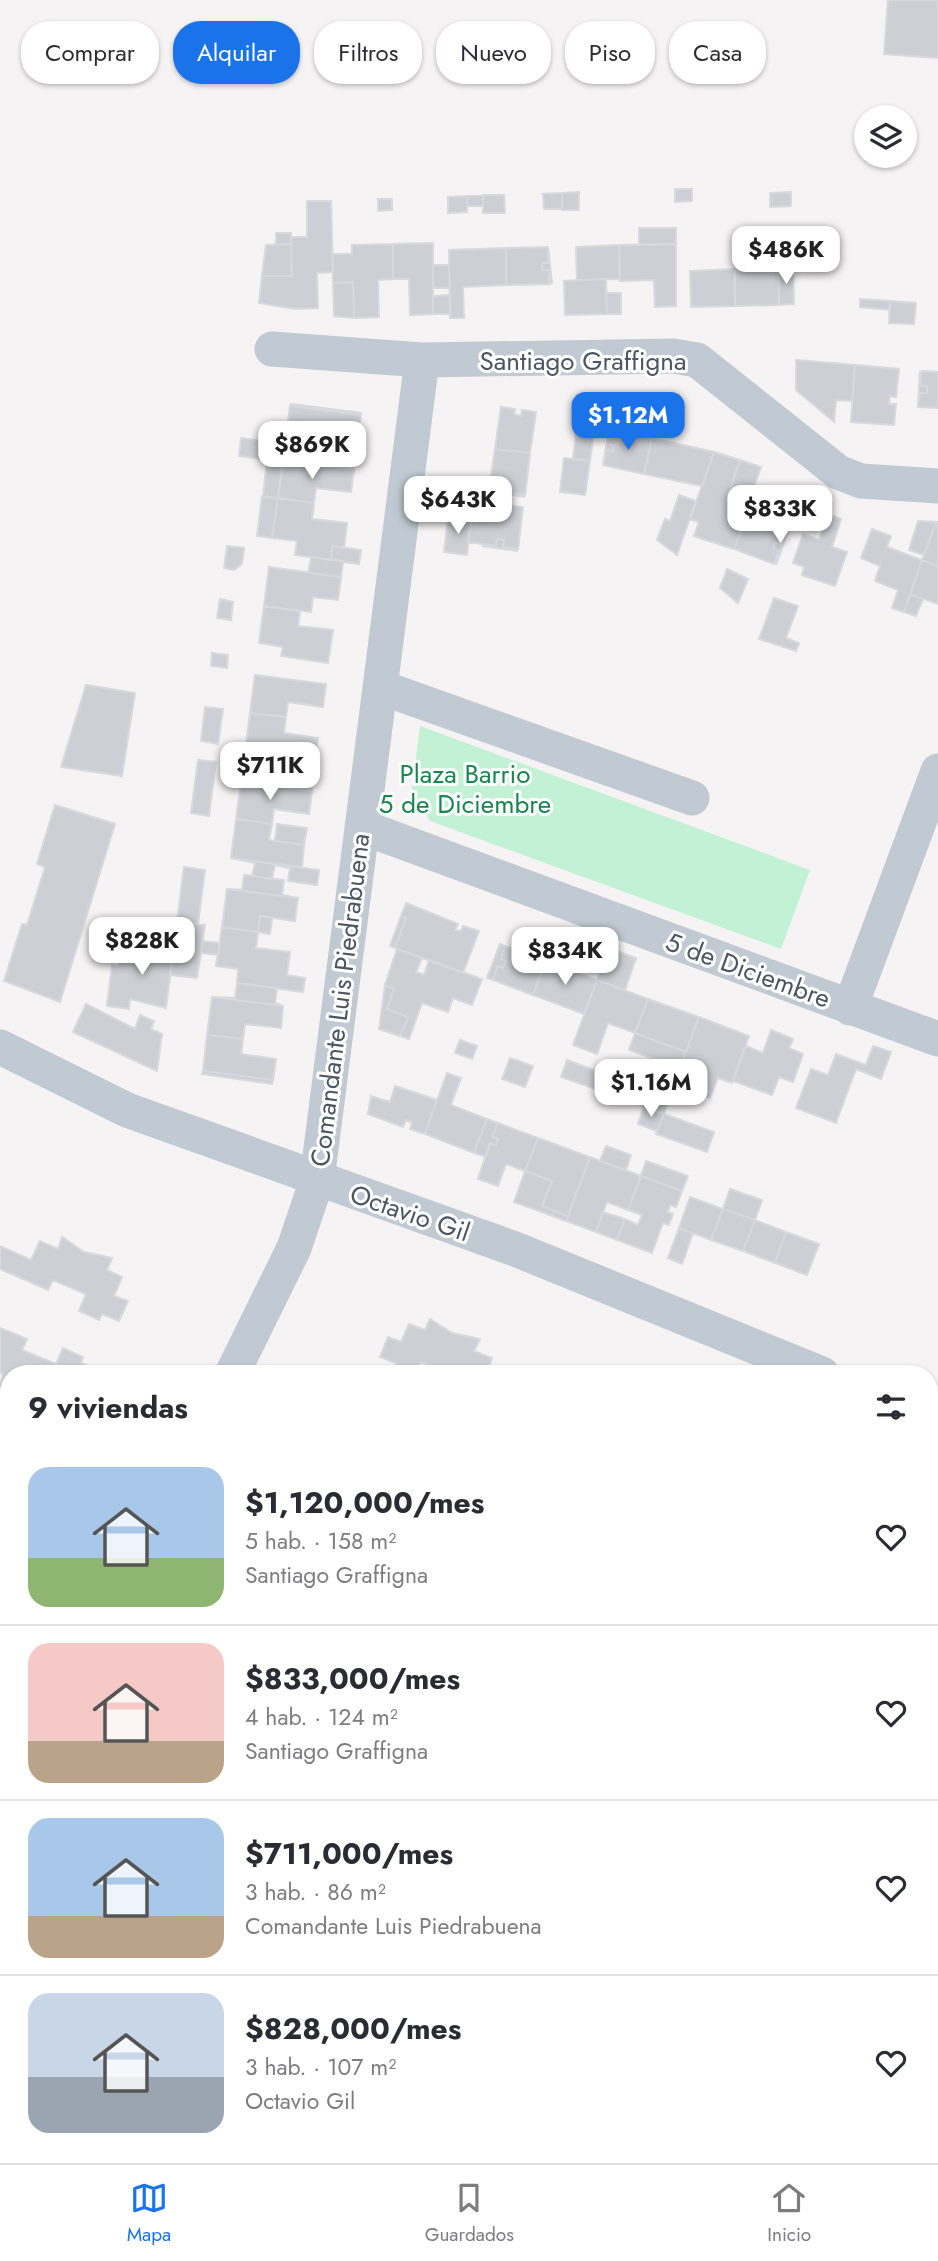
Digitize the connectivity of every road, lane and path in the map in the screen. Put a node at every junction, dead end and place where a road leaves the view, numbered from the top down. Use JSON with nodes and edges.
{"nodes":[{"id":1,"x":272,"y":349,"type":"dead end"},
{"id":2,"x":422,"y":360,"type":"junction"},
{"id":3,"x":938,"y":486,"type":"edge"},
{"id":4,"x":380,"y":687,"type":"junction"},
{"id":5,"x":938,"y":771,"type":"edge"},
{"id":6,"x":692,"y":798,"type":"dead end"},
{"id":7,"x":362,"y":827,"type":"junction"},
{"id":8,"x":850,"y":1008,"type":"junction"},
{"id":9,"x":938,"y":1039,"type":"edge"},
{"id":10,"x":0,"y":1047,"type":"edge"},
{"id":11,"x":317,"y":1180,"type":"junction"},
{"id":12,"x":236,"y":1365,"type":"edge"},
{"id":13,"x":801,"y":1365,"type":"edge"}],
"edges":[{"from":1,"to":2,"type":"street","name":"Santiago Graffigna"},
{"from":2,"to":3,"type":"street","name":"Santiago Graffigna"},
{"from":2,"to":4,"type":"street","name":"Comandante Luis Piedrabuena"},
{"from":4,"to":6,"type":"street"},
{"from":4,"to":7,"type":"street","name":"Comandante Luis Piedrabuena"},
{"from":5,"to":8,"type":"street"},
{"from":7,"to":8,"type":"street","name":"5 de Diciembre"},
{"from":7,"to":11,"type":"street","name":"Comandante Luis Piedrabuena"},
{"from":8,"to":9,"type":"street","name":"5 de Diciembre"},
{"from":10,"to":11,"type":"street","name":"Octavio Gil"},
{"from":11,"to":12,"type":"street","name":"Comandante Luis Piedrabuena"},
{"from":11,"to":13,"type":"street","name":"Octavio Gil"}]}
